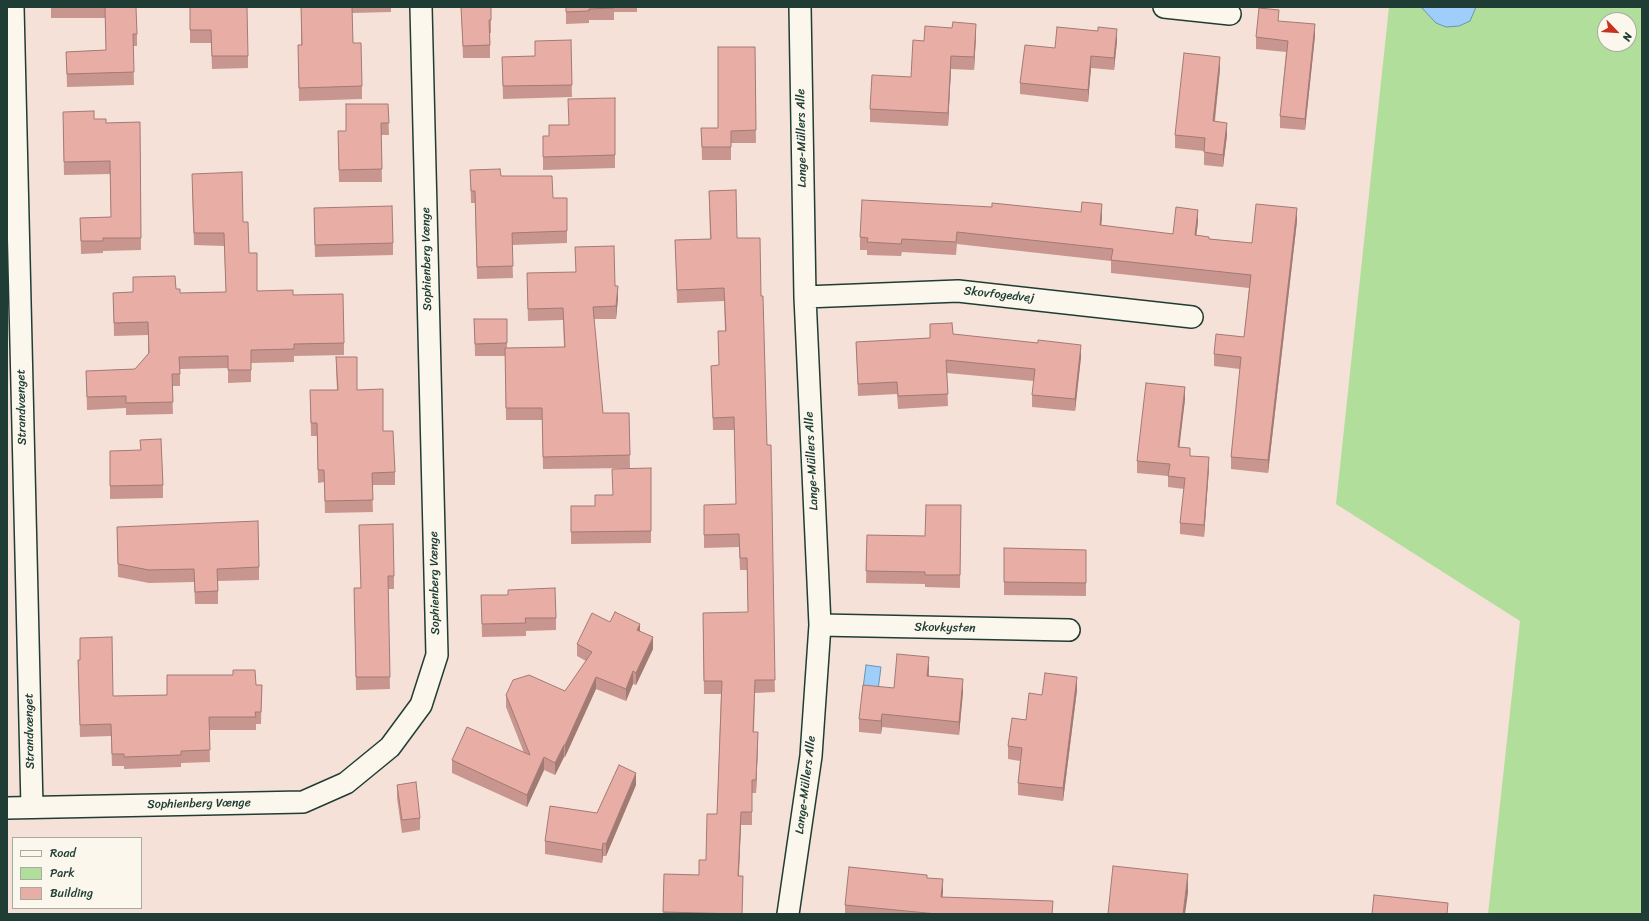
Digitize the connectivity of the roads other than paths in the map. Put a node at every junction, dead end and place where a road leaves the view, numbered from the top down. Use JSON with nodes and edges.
{"nodes":[{"id":1,"x":13,"y":7,"type":"edge"},
{"id":2,"x":421,"y":7,"type":"edge"},
{"id":3,"x":800,"y":7,"type":"edge"},
{"id":4,"x":1164,"y":7,"type":"edge"},
{"id":5,"x":1230,"y":14,"type":"dead end"},
{"id":6,"x":805,"y":297,"type":"junction"},
{"id":7,"x":1192,"y":316,"type":"dead end"},
{"id":8,"x":820,"y":625,"type":"junction"},
{"id":9,"x":1069,"y":630,"type":"dead end"},
{"id":10,"x":32,"y":807,"type":"junction"},
{"id":11,"x":7,"y":808,"type":"edge"},
{"id":12,"x":788,"y":914,"type":"edge"}],
"edges":[{"from":1,"to":10,"type":"street","name":"Strandvænget"},
{"from":2,"to":10,"type":"street","name":"Sophienberg Vænge"},
{"from":3,"to":6,"type":"street","name":"Lange-Müllers Alle"},
{"from":4,"to":5,"type":"street"},
{"from":6,"to":7,"type":"street","name":"Skovfogedvej"},
{"from":6,"to":8,"type":"street","name":"Lange-Müllers Alle"},
{"from":8,"to":9,"type":"street","name":"Skovkysten"},
{"from":8,"to":12,"type":"street","name":"Lange-Müllers Alle"},
{"from":10,"to":11,"type":"street","name":"Sophienberg Vænge"}]}
